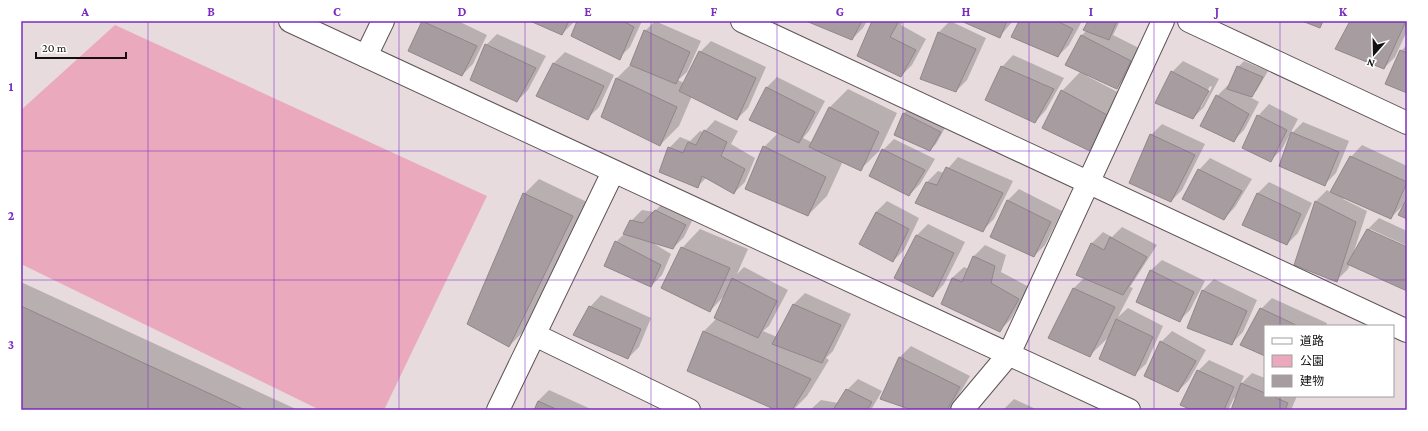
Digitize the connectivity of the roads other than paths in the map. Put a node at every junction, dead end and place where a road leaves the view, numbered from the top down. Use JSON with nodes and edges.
{"nodes":[{"id":1,"x":290,"y":21,"type":"edge"},
{"id":2,"x":383,"y":21,"type":"edge"},
{"id":3,"x":742,"y":21,"type":"edge"},
{"id":4,"x":1164,"y":21,"type":"edge"},
{"id":5,"x":1189,"y":21,"type":"edge"},
{"id":6,"x":366,"y":56,"type":"junction"},
{"id":7,"x":1407,"y":123,"type":"edge"},
{"id":8,"x":613,"y":172,"type":"junction"},
{"id":9,"x":1088,"y":182,"type":"junction"},
{"id":10,"x":1407,"y":331,"type":"edge"},
{"id":11,"x":535,"y":335,"type":"junction"},
{"id":12,"x":1008,"y":354,"type":"junction"},
{"id":13,"x":498,"y":410,"type":"edge"},
{"id":14,"x":688,"y":410,"type":"edge"},
{"id":15,"x":962,"y":410,"type":"edge"},
{"id":16,"x":1129,"y":410,"type":"edge"}],
"edges":[{"from":1,"to":6,"type":"street"},
{"from":2,"to":6,"type":"street"},
{"from":3,"to":9,"type":"street"},
{"from":4,"to":9,"type":"street"},
{"from":5,"to":7,"type":"street"},
{"from":6,"to":8,"type":"street"},
{"from":8,"to":11,"type":"street"},
{"from":8,"to":12,"type":"street"},
{"from":9,"to":10,"type":"street"},
{"from":9,"to":12,"type":"street"},
{"from":11,"to":13,"type":"street"},
{"from":11,"to":14,"type":"street"},
{"from":12,"to":15,"type":"street"},
{"from":12,"to":16,"type":"street"}]}
